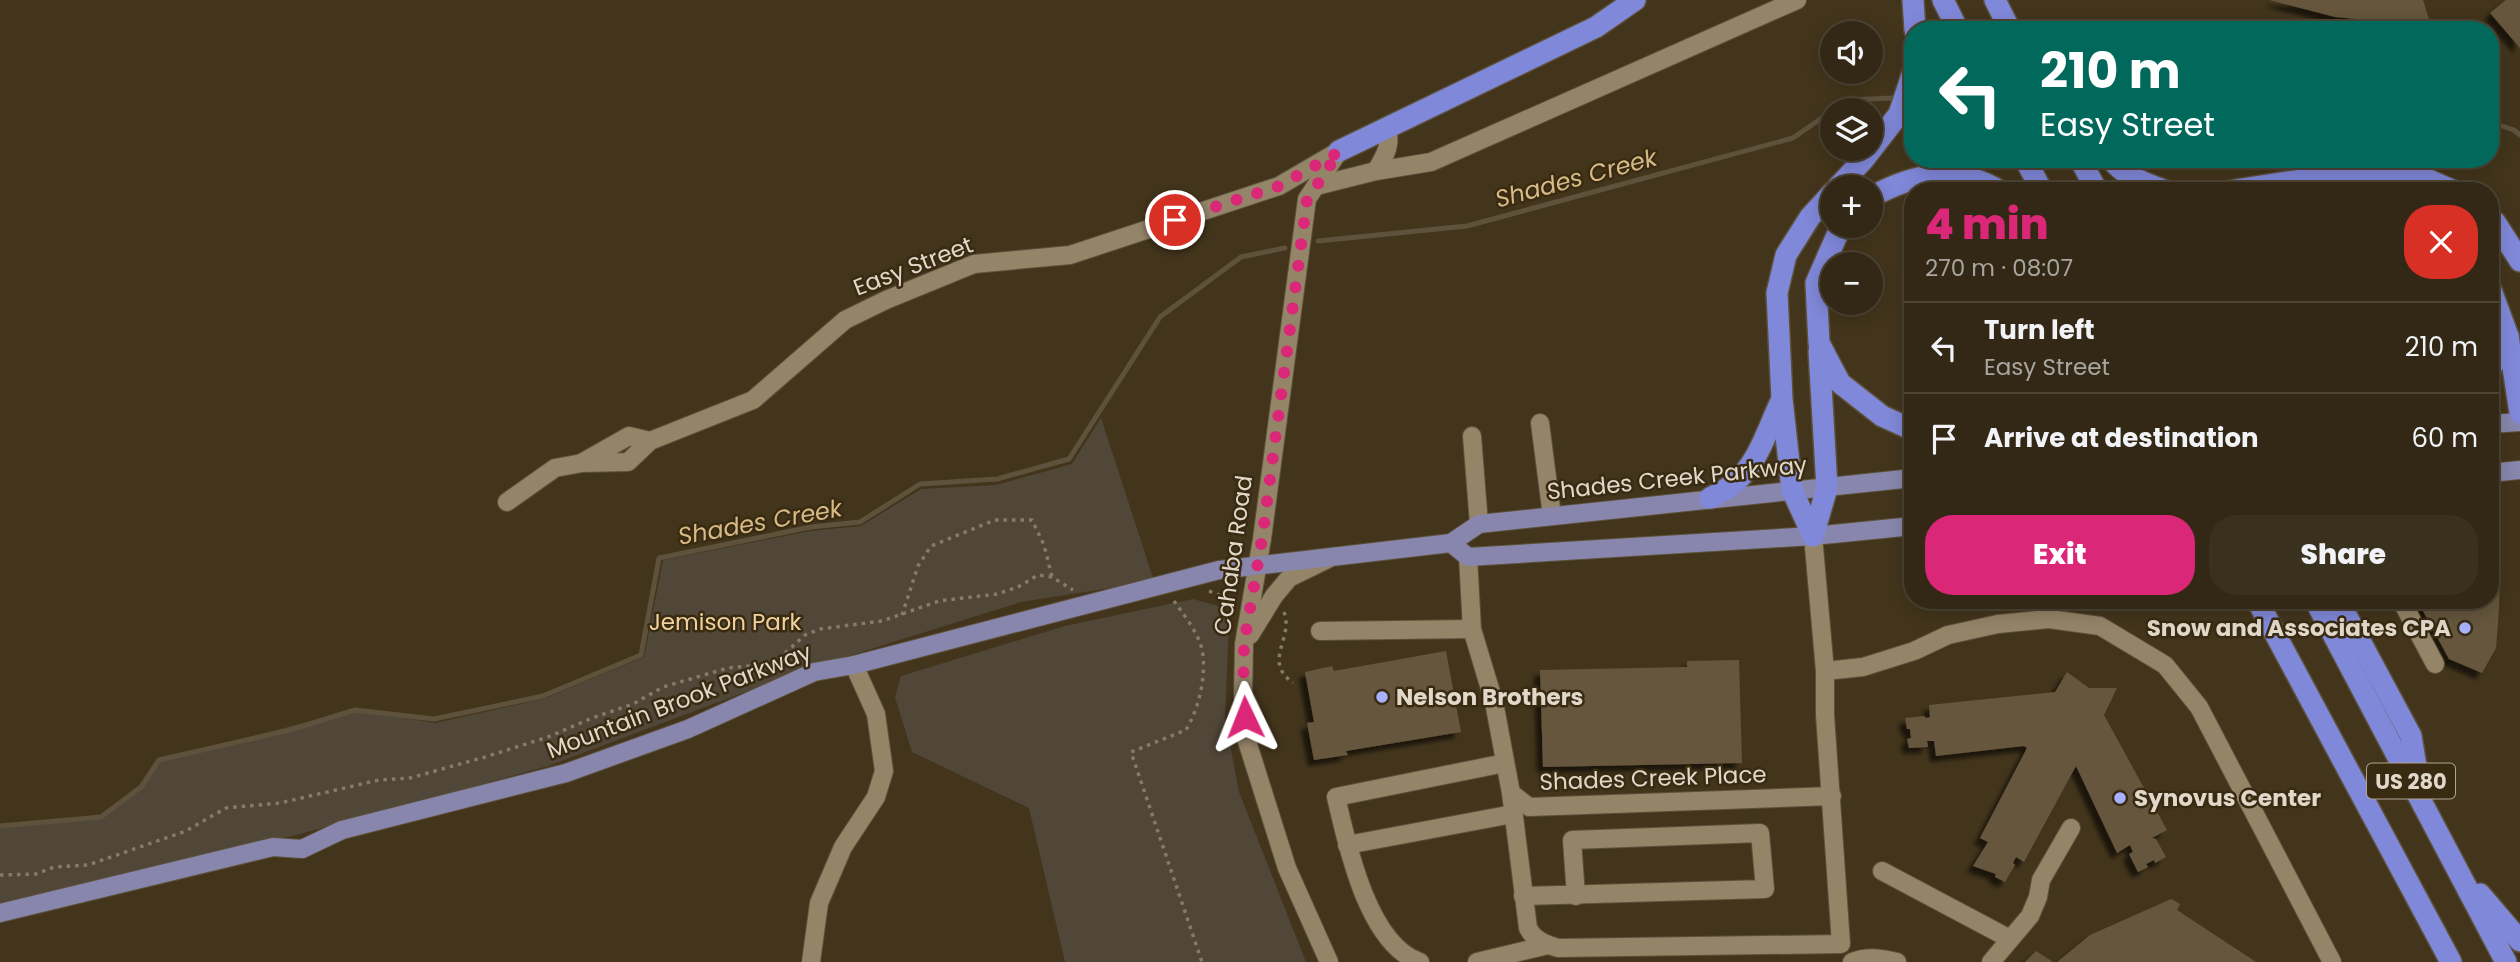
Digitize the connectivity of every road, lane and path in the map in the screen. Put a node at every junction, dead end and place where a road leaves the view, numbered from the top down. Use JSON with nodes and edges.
{"nodes":[{"id":1,"x":1635,"y":0,"type":"edge"},
{"id":2,"x":1797,"y":0,"type":"edge"},
{"id":3,"x":1913,"y":0,"type":"edge"},
{"id":4,"x":1943,"y":0,"type":"edge"},
{"id":5,"x":1995,"y":0,"type":"edge"},
{"id":6,"x":1914,"y":21,"type":"edge"},
{"id":7,"x":1954,"y":21,"type":"edge"},
{"id":8,"x":2006,"y":21,"type":"edge"},
{"id":9,"x":1904,"y":99,"type":"edge"},
{"id":10,"x":1386,"y":128,"type":"junction"},
{"id":11,"x":1339,"y":152,"type":"junction"},
{"id":12,"x":2118,"y":168,"type":"edge"},
{"id":13,"x":1376,"y":171,"type":"junction"},
{"id":14,"x":1849,"y":175,"type":"edge"},
{"id":15,"x":1983,"y":182,"type":"edge"},
{"id":16,"x":2140,"y":182,"type":"edge"},
{"id":17,"x":2288,"y":182,"type":"edge"},
{"id":18,"x":2433,"y":182,"type":"edge"},
{"id":19,"x":1316,"y":186,"type":"junction"},
{"id":20,"x":1883,"y":190,"type":"edge"},
{"id":21,"x":1820,"y":206,"type":"edge"},
{"id":22,"x":2499,"y":228,"type":"edge"},
{"id":23,"x":1837,"y":238,"type":"edge"},
{"id":24,"x":2520,"y":261,"type":"edge"},
{"id":25,"x":2499,"y":312,"type":"edge"},
{"id":26,"x":2508,"y":336,"type":"junction"},
{"id":27,"x":1819,"y":343,"type":"junction"},
{"id":28,"x":2499,"y":353,"type":"edge"},
{"id":29,"x":1782,"y":399,"type":"junction"},
{"id":30,"x":2520,"y":414,"type":"edge"},
{"id":31,"x":2520,"y":422,"type":"edge"},
{"id":32,"x":1540,"y":423,"type":"dead end"},
{"id":33,"x":2499,"y":423,"type":"edge"},
{"id":34,"x":1904,"y":426,"type":"edge"},
{"id":35,"x":1472,"y":436,"type":"dead end"},
{"id":36,"x":2520,"y":470,"type":"edge"},
{"id":37,"x":2499,"y":471,"type":"edge"},
{"id":38,"x":1904,"y":479,"type":"edge"},
{"id":39,"x":1827,"y":488,"type":"junction"},
{"id":40,"x":1792,"y":490,"type":"junction"},
{"id":41,"x":1710,"y":498,"type":"junction"},
{"id":42,"x":507,"y":502,"type":"dead end"},
{"id":43,"x":1552,"y":516,"type":"junction"},
{"id":44,"x":1479,"y":524,"type":"junction"},
{"id":45,"x":1904,"y":527,"type":"edge"},
{"id":46,"x":1813,"y":536,"type":"junction"},
{"id":47,"x":1451,"y":543,"type":"junction"},
{"id":48,"x":1331,"y":557,"type":"junction"},
{"id":49,"x":1468,"y":557,"type":"junction"},
{"id":50,"x":1256,"y":567,"type":"junction"},
{"id":51,"x":1052,"y":577,"type":"junction"},
{"id":52,"x":1200,"y":591,"type":"dead end"},
{"id":53,"x":1170,"y":596,"type":"dead end"},
{"id":54,"x":1078,"y":598,"type":"junction"},
{"id":55,"x":1229,"y":606,"type":"dead end"},
{"id":56,"x":1283,"y":609,"type":"dead end"},
{"id":57,"x":2262,"y":609,"type":"edge"},
{"id":58,"x":2320,"y":609,"type":"edge"},
{"id":59,"x":2343,"y":609,"type":"edge"},
{"id":60,"x":2406,"y":609,"type":"edge"},
{"id":61,"x":902,"y":615,"type":"junction"},
{"id":62,"x":1472,"y":629,"type":"junction"},
{"id":63,"x":1320,"y":631,"type":"dead end"},
{"id":64,"x":1244,"y":644,"type":"junction"},
{"id":65,"x":2435,"y":664,"type":"dead end"},
{"id":66,"x":854,"y":665,"type":"junction"},
{"id":67,"x":1825,"y":671,"type":"junction"},
{"id":68,"x":1293,"y":683,"type":"dead end"},
{"id":69,"x":1505,"y":763,"type":"junction"},
{"id":70,"x":1511,"y":793,"type":"junction"},
{"id":71,"x":1832,"y":796,"type":"junction"},
{"id":72,"x":2423,"y":804,"type":"junction"},
{"id":73,"x":1513,"y":814,"type":"junction"},
{"id":74,"x":2071,"y":828,"type":"dead end"},
{"id":75,"x":1347,"y":845,"type":"junction"},
{"id":76,"x":2455,"y":864,"type":"junction"},
{"id":77,"x":1882,"y":871,"type":"dead end"},
{"id":78,"x":0,"y":875,"type":"edge"},
{"id":79,"x":1523,"y":896,"type":"junction"},
{"id":80,"x":1576,"y":896,"type":"junction"},
{"id":81,"x":0,"y":913,"type":"edge"},
{"id":82,"x":2010,"y":939,"type":"junction"},
{"id":83,"x":2520,"y":941,"type":"edge"},
{"id":84,"x":1841,"y":944,"type":"junction"},
{"id":85,"x":1548,"y":945,"type":"junction"},
{"id":86,"x":811,"y":962,"type":"edge"},
{"id":87,"x":1202,"y":962,"type":"edge"},
{"id":88,"x":1329,"y":962,"type":"edge"},
{"id":89,"x":1420,"y":962,"type":"edge"},
{"id":90,"x":1477,"y":962,"type":"edge"},
{"id":91,"x":1844,"y":962,"type":"edge"},
{"id":92,"x":1852,"y":962,"type":"edge"},
{"id":93,"x":1897,"y":962,"type":"edge"},
{"id":94,"x":1991,"y":962,"type":"edge"},
{"id":95,"x":2332,"y":962,"type":"edge"},
{"id":96,"x":2451,"y":962,"type":"edge"},
{"id":97,"x":2506,"y":962,"type":"edge"}],
"edges":[{"from":1,"to":10,"type":"highway"},
{"from":2,"to":13,"type":"street"},
{"from":3,"to":6,"type":"highway"},
{"from":4,"to":7,"type":"highway"},
{"from":5,"to":8,"type":"highway"},
{"from":9,"to":14,"type":"highway"},
{"from":10,"to":11,"type":"highway"},
{"from":10,"to":13,"type":"street"},
{"from":11,"to":19,"type":"street","name":"Cahaba Road"},
{"from":11,"to":42,"type":"street","name":"Easy Street"},
{"from":12,"to":16,"type":"highway"},
{"from":13,"to":19,"type":"street"},
{"from":15,"to":20,"type":"highway"},
{"from":17,"to":18,"type":"highway"},
{"from":19,"to":50,"type":"street","name":"Cahaba Road"},
{"from":21,"to":29,"type":"highway"},
{"from":22,"to":24,"type":"highway"},
{"from":23,"to":27,"type":"highway"},
{"from":25,"to":26,"type":"highway"},
{"from":26,"to":28,"type":"highway"},
{"from":26,"to":30,"type":"highway"},
{"from":27,"to":34,"type":"highway"},
{"from":27,"to":39,"type":"highway"},
{"from":29,"to":40,"type":"highway"},
{"from":29,"to":41,"type":"highway"},
{"from":31,"to":33,"type":"main road"},
{"from":32,"to":43,"type":"street"},
{"from":35,"to":44,"type":"street"},
{"from":36,"to":37,"type":"main road"},
{"from":38,"to":39,"type":"main road","name":"Shades Creek Parkway"},
{"from":39,"to":40,"type":"main road","name":"Shades Creek Parkway"},
{"from":39,"to":46,"type":"highway"},
{"from":40,"to":41,"type":"main road","name":"Shades Creek Parkway"},
{"from":40,"to":46,"type":"highway"},
{"from":41,"to":43,"type":"main road","name":"Shades Creek Parkway"},
{"from":43,"to":44,"type":"main road","name":"Shades Creek Parkway"},
{"from":44,"to":47,"type":"main road","name":"Shades Creek Parkway"},
{"from":45,"to":46,"type":"main road"},
{"from":46,"to":49,"type":"main road"},
{"from":46,"to":67,"type":"street"},
{"from":47,"to":48,"type":"main road","name":"Shades Creek Parkway"},
{"from":47,"to":49,"type":"main road"},
{"from":48,"to":50,"type":"main road","name":"Shades Creek Parkway"},
{"from":48,"to":64,"type":"street"},
{"from":49,"to":62,"type":"street","name":"Shades Creek Place"},
{"from":50,"to":54,"type":"main road","name":"Mountain Brook Parkway"},
{"from":50,"to":64,"type":"street","name":"Cahaba Road"},
{"from":51,"to":54,"type":"path"},
{"from":51,"to":61,"type":"path"},
{"from":51,"to":61,"type":"path"},
{"from":52,"to":55,"type":"path"},
{"from":53,"to":87,"type":"path"},
{"from":54,"to":66,"type":"main road","name":"Mountain Brook Parkway"},
{"from":56,"to":68,"type":"path"},
{"from":57,"to":96,"type":"highway","number":"US 280"},
{"from":58,"to":72,"type":"highway","number":"US 280"},
{"from":59,"to":72,"type":"highway"},
{"from":60,"to":65,"type":"street"},
{"from":61,"to":78,"type":"path"},
{"from":62,"to":63,"type":"street"},
{"from":62,"to":69,"type":"street","name":"Shades Creek Place"},
{"from":64,"to":88,"type":"street","name":"Cahaba Road"},
{"from":66,"to":81,"type":"main road","name":"Mountain Brook Parkway"},
{"from":66,"to":86,"type":"street"},
{"from":67,"to":71,"type":"street"},
{"from":67,"to":95,"type":"street"},
{"from":69,"to":70,"type":"street","name":"Shades Creek Place"},
{"from":69,"to":75,"type":"street"},
{"from":70,"to":71,"type":"street","name":"Shades Creek Place"},
{"from":70,"to":73,"type":"street"},
{"from":71,"to":84,"type":"street"},
{"from":72,"to":76,"type":"highway","number":"US 280"},
{"from":73,"to":75,"type":"street"},
{"from":73,"to":79,"type":"street"},
{"from":74,"to":82,"type":"street"},
{"from":75,"to":89,"type":"street"},
{"from":76,"to":83,"type":"highway"},
{"from":76,"to":97,"type":"highway","number":"US 280"},
{"from":77,"to":82,"type":"street"},
{"from":79,"to":80,"type":"street"},
{"from":79,"to":85,"type":"street"},
{"from":80,"to":80,"type":"street"},
{"from":82,"to":94,"type":"street"},
{"from":84,"to":85,"type":"street"},
{"from":84,"to":91,"type":"street"},
{"from":85,"to":90,"type":"street"},
{"from":92,"to":93,"type":"street"}]}
